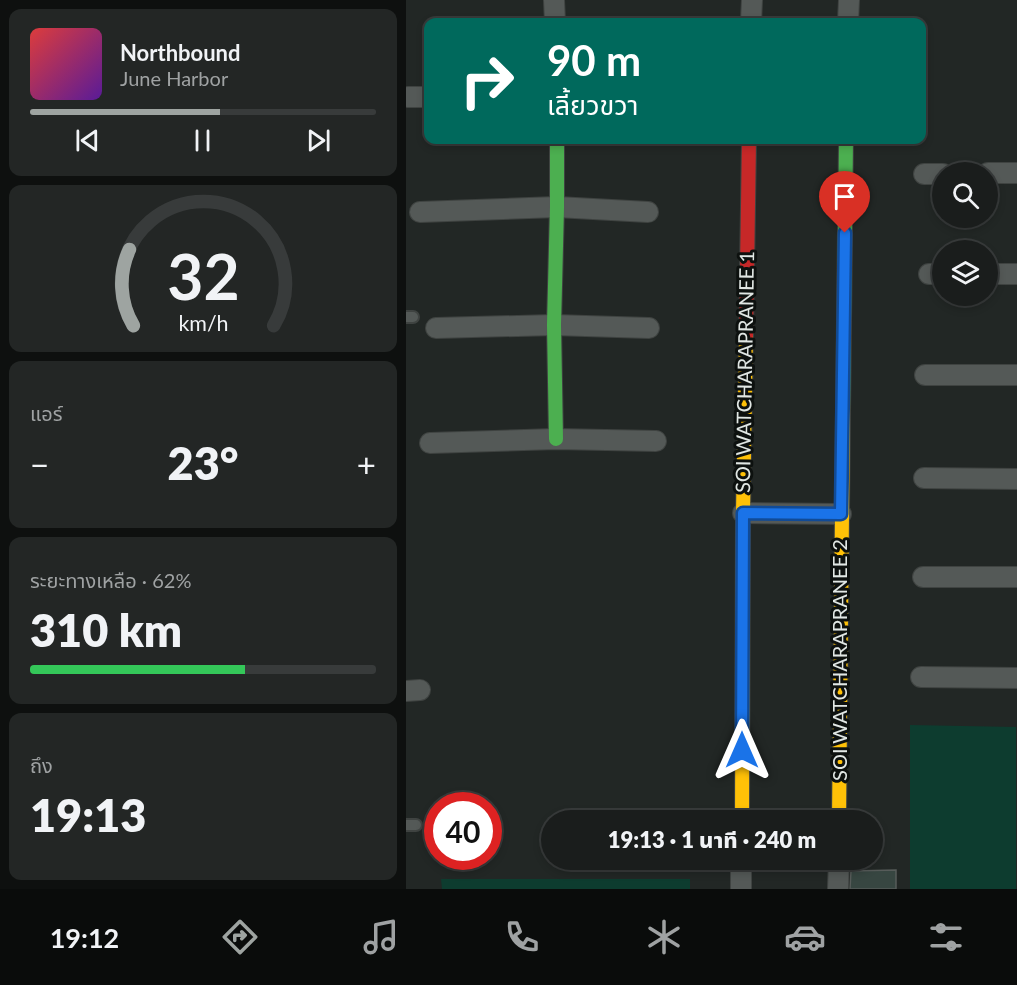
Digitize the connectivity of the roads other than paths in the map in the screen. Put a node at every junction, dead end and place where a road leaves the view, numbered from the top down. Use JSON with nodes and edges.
{"nodes":[{"id":1,"x":554,"y":0,"type":"edge"},
{"id":2,"x":752,"y":0,"type":"edge"},
{"id":3,"x":849,"y":0,"type":"edge"},
{"id":4,"x":555,"y":18,"type":"edge"},
{"id":5,"x":751,"y":18,"type":"edge"},
{"id":6,"x":848,"y":18,"type":"edge"},
{"id":7,"x":408,"y":97,"type":"dead end"},
{"id":8,"x":424,"y":97,"type":"edge"},
{"id":9,"x":557,"y":144,"type":"edge"},
{"id":10,"x":749,"y":144,"type":"edge"},
{"id":11,"x":846,"y":144,"type":"edge"},
{"id":12,"x":998,"y":173,"type":"edge"},
{"id":13,"x":1016,"y":173,"type":"edge"},
{"id":14,"x":557,"y":207,"type":"junction"},
{"id":15,"x":420,"y":212,"type":"dead end"},
{"id":16,"x":648,"y":212,"type":"dead end"},
{"id":17,"x":998,"y":274,"type":"edge"},
{"id":18,"x":1016,"y":274,"type":"edge"},
{"id":19,"x":554,"y":325,"type":"junction"},
{"id":20,"x":436,"y":328,"type":"dead end"},
{"id":21,"x":649,"y":328,"type":"dead end"},
{"id":22,"x":925,"y":375,"type":"dead end"},
{"id":23,"x":1016,"y":375,"type":"edge"},
{"id":24,"x":556,"y":439,"type":"junction"},
{"id":25,"x":656,"y":441,"type":"dead end"},
{"id":26,"x":430,"y":443,"type":"dead end"},
{"id":27,"x":924,"y":478,"type":"dead end"},
{"id":28,"x":1016,"y":478,"type":"edge"},
{"id":29,"x":743,"y":513,"type":"junction"},
{"id":30,"x":841,"y":514,"type":"junction"},
{"id":31,"x":1016,"y":576,"type":"edge"},
{"id":32,"x":923,"y":577,"type":"dead end"},
{"id":33,"x":921,"y":677,"type":"dead end"},
{"id":34,"x":1016,"y":678,"type":"edge"},
{"id":35,"x":742,"y":810,"type":"edge"},
{"id":36,"x":839,"y":810,"type":"edge"},
{"id":37,"x":741,"y":870,"type":"edge"},
{"id":38,"x":839,"y":870,"type":"edge"},
{"id":39,"x":741,"y":889,"type":"edge"},
{"id":40,"x":838,"y":889,"type":"edge"}],
"edges":[{"from":1,"to":4,"type":"street"},
{"from":2,"to":5,"type":"street"},
{"from":3,"to":6,"type":"street"},
{"from":7,"to":8,"type":"street"},
{"from":9,"to":14,"type":"street"},
{"from":10,"to":29,"type":"street","name":"SOI WATCHARAPRANEE 1"},
{"from":11,"to":30,"type":"street","name":"SOI WATCHARAPRANEE 2"},
{"from":12,"to":13,"type":"street"},
{"from":14,"to":15,"type":"street"},
{"from":14,"to":16,"type":"street"},
{"from":14,"to":19,"type":"street"},
{"from":17,"to":18,"type":"street"},
{"from":19,"to":20,"type":"street"},
{"from":19,"to":21,"type":"street"},
{"from":19,"to":24,"type":"street"},
{"from":22,"to":23,"type":"street"},
{"from":24,"to":25,"type":"street"},
{"from":24,"to":26,"type":"street"},
{"from":27,"to":28,"type":"street"},
{"from":29,"to":30,"type":"street"},
{"from":29,"to":35,"type":"street","name":"SOI WATCHARAPRANEE 1"},
{"from":30,"to":36,"type":"street","name":"SOI WATCHARAPRANEE 2"},
{"from":31,"to":32,"type":"street"},
{"from":33,"to":34,"type":"street"},
{"from":37,"to":39,"type":"street"},
{"from":38,"to":40,"type":"street"}]}
